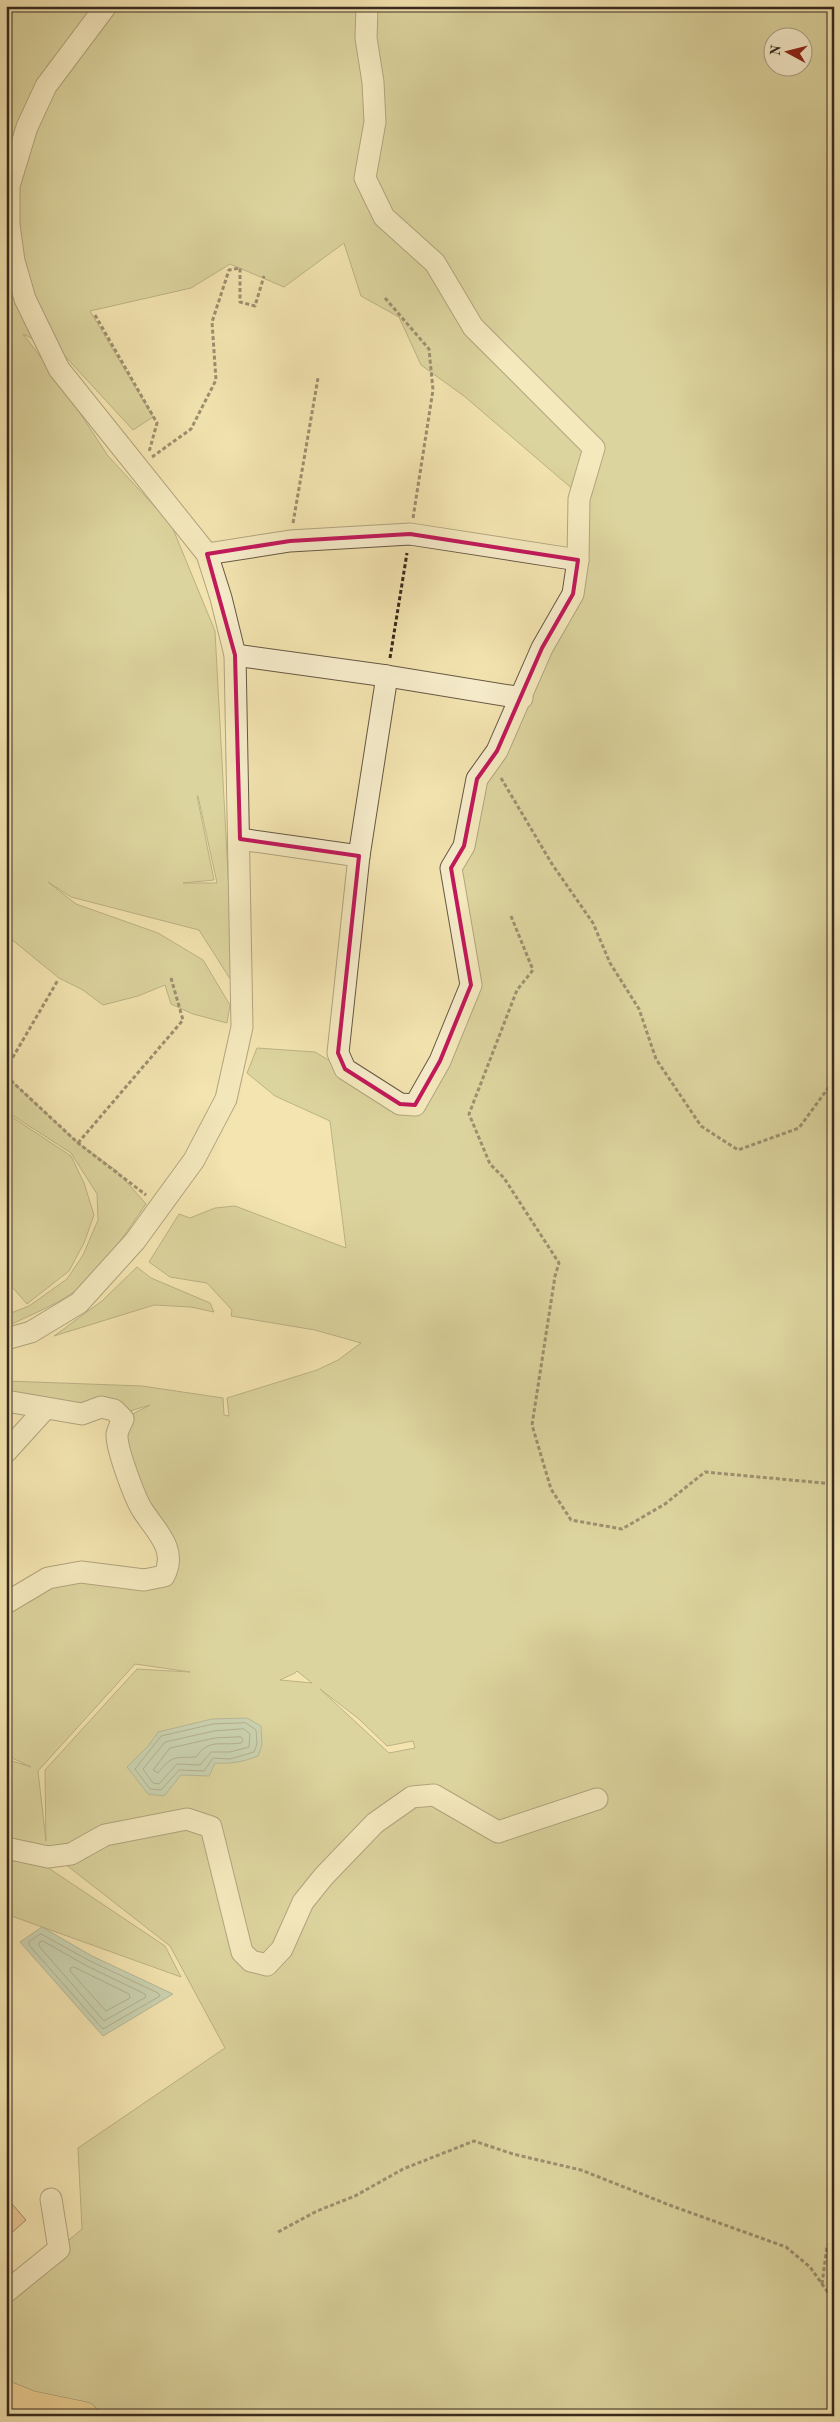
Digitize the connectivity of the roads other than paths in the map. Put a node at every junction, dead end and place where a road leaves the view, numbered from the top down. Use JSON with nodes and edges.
{"nodes":[{"id":1,"x":106,"y":6,"type":"edge"},
{"id":2,"x":367,"y":6,"type":"edge"},
{"id":3,"x":16,"y":299,"type":"edge"},
{"id":4,"x":207,"y":554,"type":"junction"},
{"id":5,"x":578,"y":560,"type":"junction"},
{"id":6,"x":235,"y":655,"type":"junction"},
{"id":7,"x":387,"y":676,"type":"junction"},
{"id":8,"x":522,"y":698,"type":"junction"},
{"id":9,"x":240,"y":839,"type":"junction"},
{"id":10,"x":359,"y":856,"type":"junction"},
{"id":11,"x":6,"y":1339,"type":"edge"},
{"id":12,"x":6,"y":1400,"type":"edge"},
{"id":13,"x":46,"y":1408,"type":"junction"},
{"id":14,"x":6,"y":1452,"type":"edge"},
{"id":15,"x":6,"y":1603,"type":"edge"},
{"id":16,"x":597,"y":1799,"type":"dead end"},
{"id":17,"x":6,"y":1848,"type":"edge"},
{"id":18,"x":51,"y":2199,"type":"dead end"},
{"id":19,"x":6,"y":2292,"type":"edge"},
{"id":20,"x":6,"y":2395,"type":"edge"},
{"id":21,"x":84,"y":2416,"type":"edge"}],
"edges":[{"from":1,"to":3,"type":"street"},
{"from":2,"to":5,"type":"street"},
{"from":3,"to":4,"type":"street"},
{"from":4,"to":5,"type":"street"},
{"from":4,"to":6,"type":"street"},
{"from":5,"to":8,"type":"street"},
{"from":6,"to":7,"type":"street"},
{"from":6,"to":9,"type":"street"},
{"from":7,"to":8,"type":"street"},
{"from":7,"to":10,"type":"street"},
{"from":8,"to":10,"type":"street"},
{"from":9,"to":10,"type":"street"},
{"from":9,"to":11,"type":"street"},
{"from":12,"to":13,"type":"street"},
{"from":13,"to":14,"type":"street"},
{"from":13,"to":15,"type":"street"},
{"from":16,"to":17,"type":"street"},
{"from":18,"to":19,"type":"street"},
{"from":20,"to":21,"type":"main road"}]}
